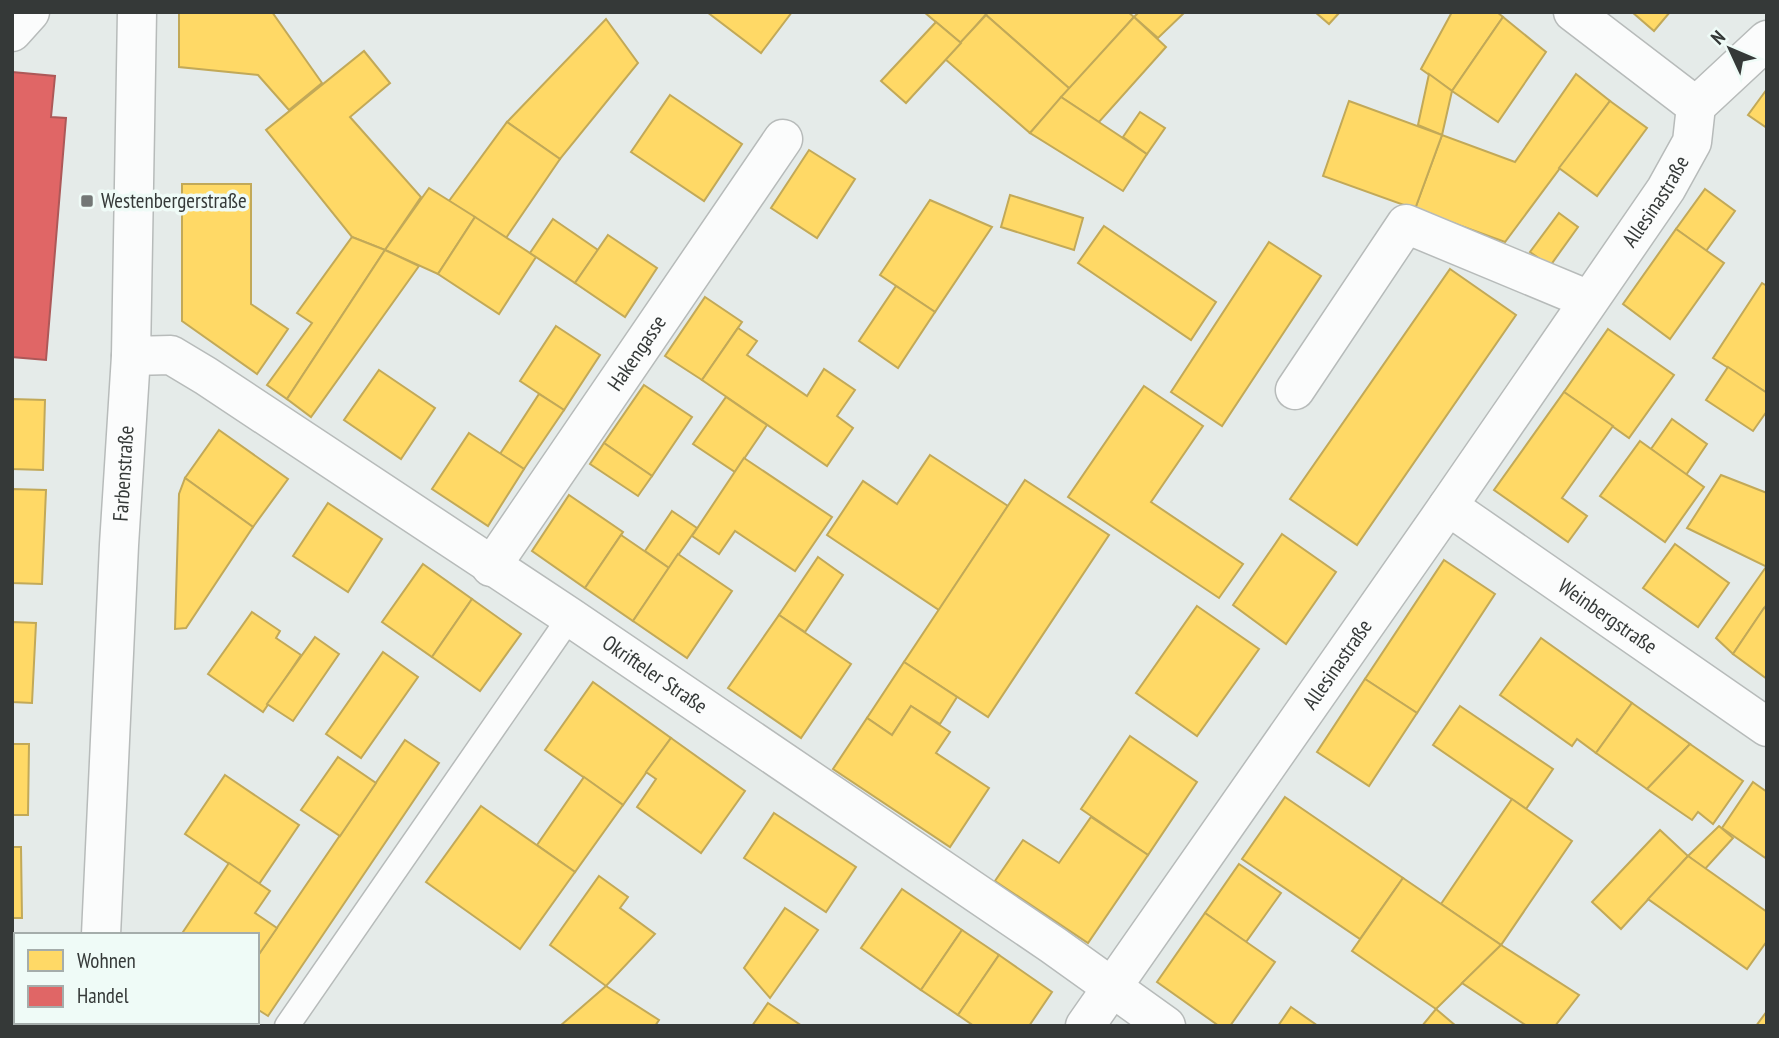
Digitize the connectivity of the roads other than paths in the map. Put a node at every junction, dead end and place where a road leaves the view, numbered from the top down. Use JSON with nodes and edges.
{"nodes":[{"id":1,"x":30,"y":12,"type":"edge"},
{"id":2,"x":137,"y":12,"type":"edge"},
{"id":3,"x":1573,"y":12,"type":"edge"},
{"id":4,"x":12,"y":32,"type":"edge"},
{"id":5,"x":1767,"y":40,"type":"edge"},
{"id":6,"x":1696,"y":106,"type":"junction"},
{"id":7,"x":783,"y":139,"type":"dead end"},
{"id":8,"x":1589,"y":300,"type":"junction"},
{"id":9,"x":131,"y":356,"type":"junction"},
{"id":10,"x":1295,"y":390,"type":"dead end"},
{"id":11,"x":1448,"y":506,"type":"junction"},
{"id":12,"x":491,"y":567,"type":"junction"},
{"id":13,"x":570,"y":617,"type":"junction"},
{"id":14,"x":1767,"y":727,"type":"edge"},
{"id":15,"x":101,"y":933,"type":"edge"},
{"id":16,"x":1111,"y":987,"type":"junction"},
{"id":17,"x":287,"y":1026,"type":"edge"},
{"id":18,"x":1085,"y":1026,"type":"edge"},
{"id":19,"x":1166,"y":1026,"type":"edge"}],
"edges":[{"from":1,"to":4,"type":"street"},
{"from":2,"to":9,"type":"street","name":"Farbenstraße"},
{"from":3,"to":6,"type":"street"},
{"from":5,"to":6,"type":"street"},
{"from":6,"to":8,"type":"street","name":"Allesinastraße"},
{"from":7,"to":12,"type":"street","name":"Hakengasse"},
{"from":8,"to":10,"type":"street"},
{"from":8,"to":11,"type":"street","name":"Allesinastraße"},
{"from":9,"to":12,"type":"street","name":"Okrifteler Straße"},
{"from":9,"to":15,"type":"street","name":"Farbenstraße"},
{"from":11,"to":14,"type":"street","name":"Weinbergstraße"},
{"from":11,"to":16,"type":"street","name":"Allesinastraße"},
{"from":12,"to":13,"type":"street","name":"Okrifteler Straße"},
{"from":13,"to":16,"type":"street","name":"Okrifteler Straße"},
{"from":13,"to":17,"type":"lane"},
{"from":16,"to":18,"type":"street","name":"Allesinastraße"},
{"from":16,"to":19,"type":"street","name":"Okrifteler Straße"}]}
